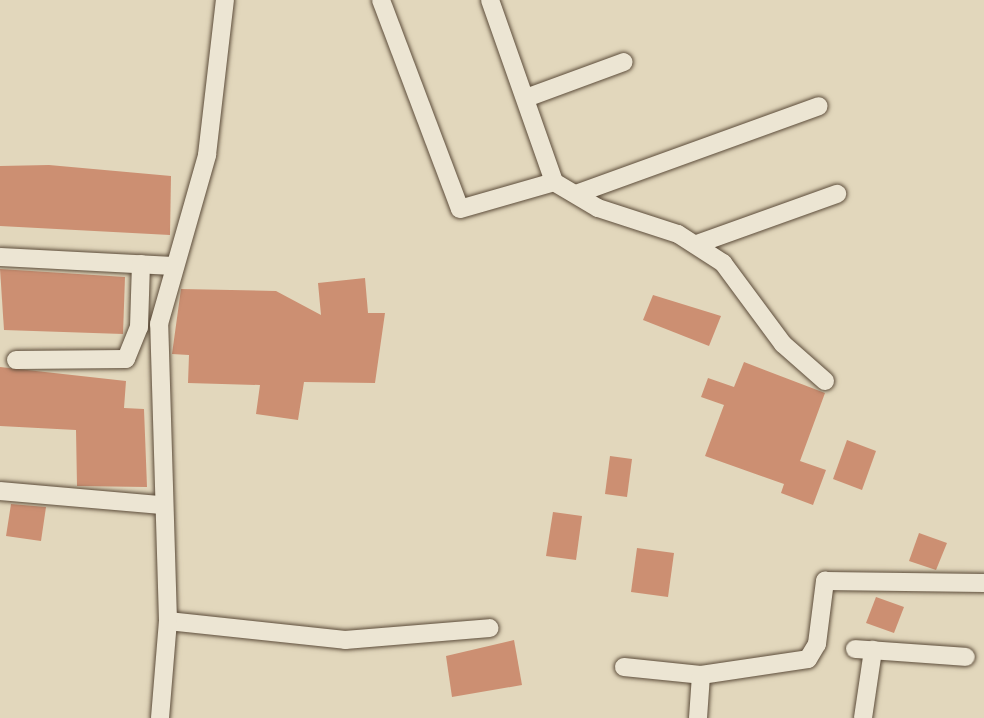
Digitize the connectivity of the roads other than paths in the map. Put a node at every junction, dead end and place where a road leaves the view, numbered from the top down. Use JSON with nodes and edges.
{"nodes":[{"id":1,"x":225,"y":0,"type":"edge"},
{"id":2,"x":381,"y":0,"type":"edge"},
{"id":3,"x":490,"y":0,"type":"edge"},
{"id":4,"x":624,"y":62,"type":"dead end"},
{"id":5,"x":526,"y":98,"type":"junction"},
{"id":6,"x":819,"y":106,"type":"dead end"},
{"id":7,"x":554,"y":182,"type":"junction"},
{"id":8,"x":576,"y":194,"type":"junction"},
{"id":9,"x":837,"y":194,"type":"dead end"},
{"id":10,"x":697,"y":244,"type":"junction"},
{"id":11,"x":0,"y":257,"type":"edge"},
{"id":12,"x":141,"y":264,"type":"junction"},
{"id":13,"x":174,"y":266,"type":"junction"},
{"id":14,"x":16,"y":360,"type":"dead end"},
{"id":15,"x":825,"y":381,"type":"dead end"},
{"id":16,"x":0,"y":491,"type":"edge"},
{"id":17,"x":161,"y":505,"type":"junction"},
{"id":18,"x":984,"y":583,"type":"edge"},
{"id":19,"x":168,"y":621,"type":"junction"},
{"id":20,"x":490,"y":628,"type":"dead end"},
{"id":21,"x":966,"y":657,"type":"dead end"},
{"id":22,"x":624,"y":667,"type":"dead end"},
{"id":23,"x":701,"y":675,"type":"junction"},
{"id":24,"x":160,"y":718,"type":"edge"},
{"id":25,"x":698,"y":718,"type":"edge"},
{"id":26,"x":863,"y":718,"type":"edge"}],
"edges":[{"from":1,"to":13,"type":"street"},
{"from":2,"to":7,"type":"street"},
{"from":3,"to":5,"type":"street"},
{"from":4,"to":5,"type":"street"},
{"from":5,"to":7,"type":"street"},
{"from":6,"to":8,"type":"street"},
{"from":7,"to":8,"type":"street"},
{"from":8,"to":10,"type":"street"},
{"from":9,"to":10,"type":"street"},
{"from":10,"to":15,"type":"street"},
{"from":11,"to":12,"type":"street"},
{"from":12,"to":13,"type":"street"},
{"from":12,"to":14,"type":"street"},
{"from":13,"to":17,"type":"street"},
{"from":16,"to":17,"type":"street"},
{"from":17,"to":19,"type":"street"},
{"from":18,"to":23,"type":"street"},
{"from":19,"to":20,"type":"street"},
{"from":19,"to":24,"type":"street"},
{"from":21,"to":26,"type":"street"},
{"from":22,"to":23,"type":"street"},
{"from":23,"to":25,"type":"street"}]}
